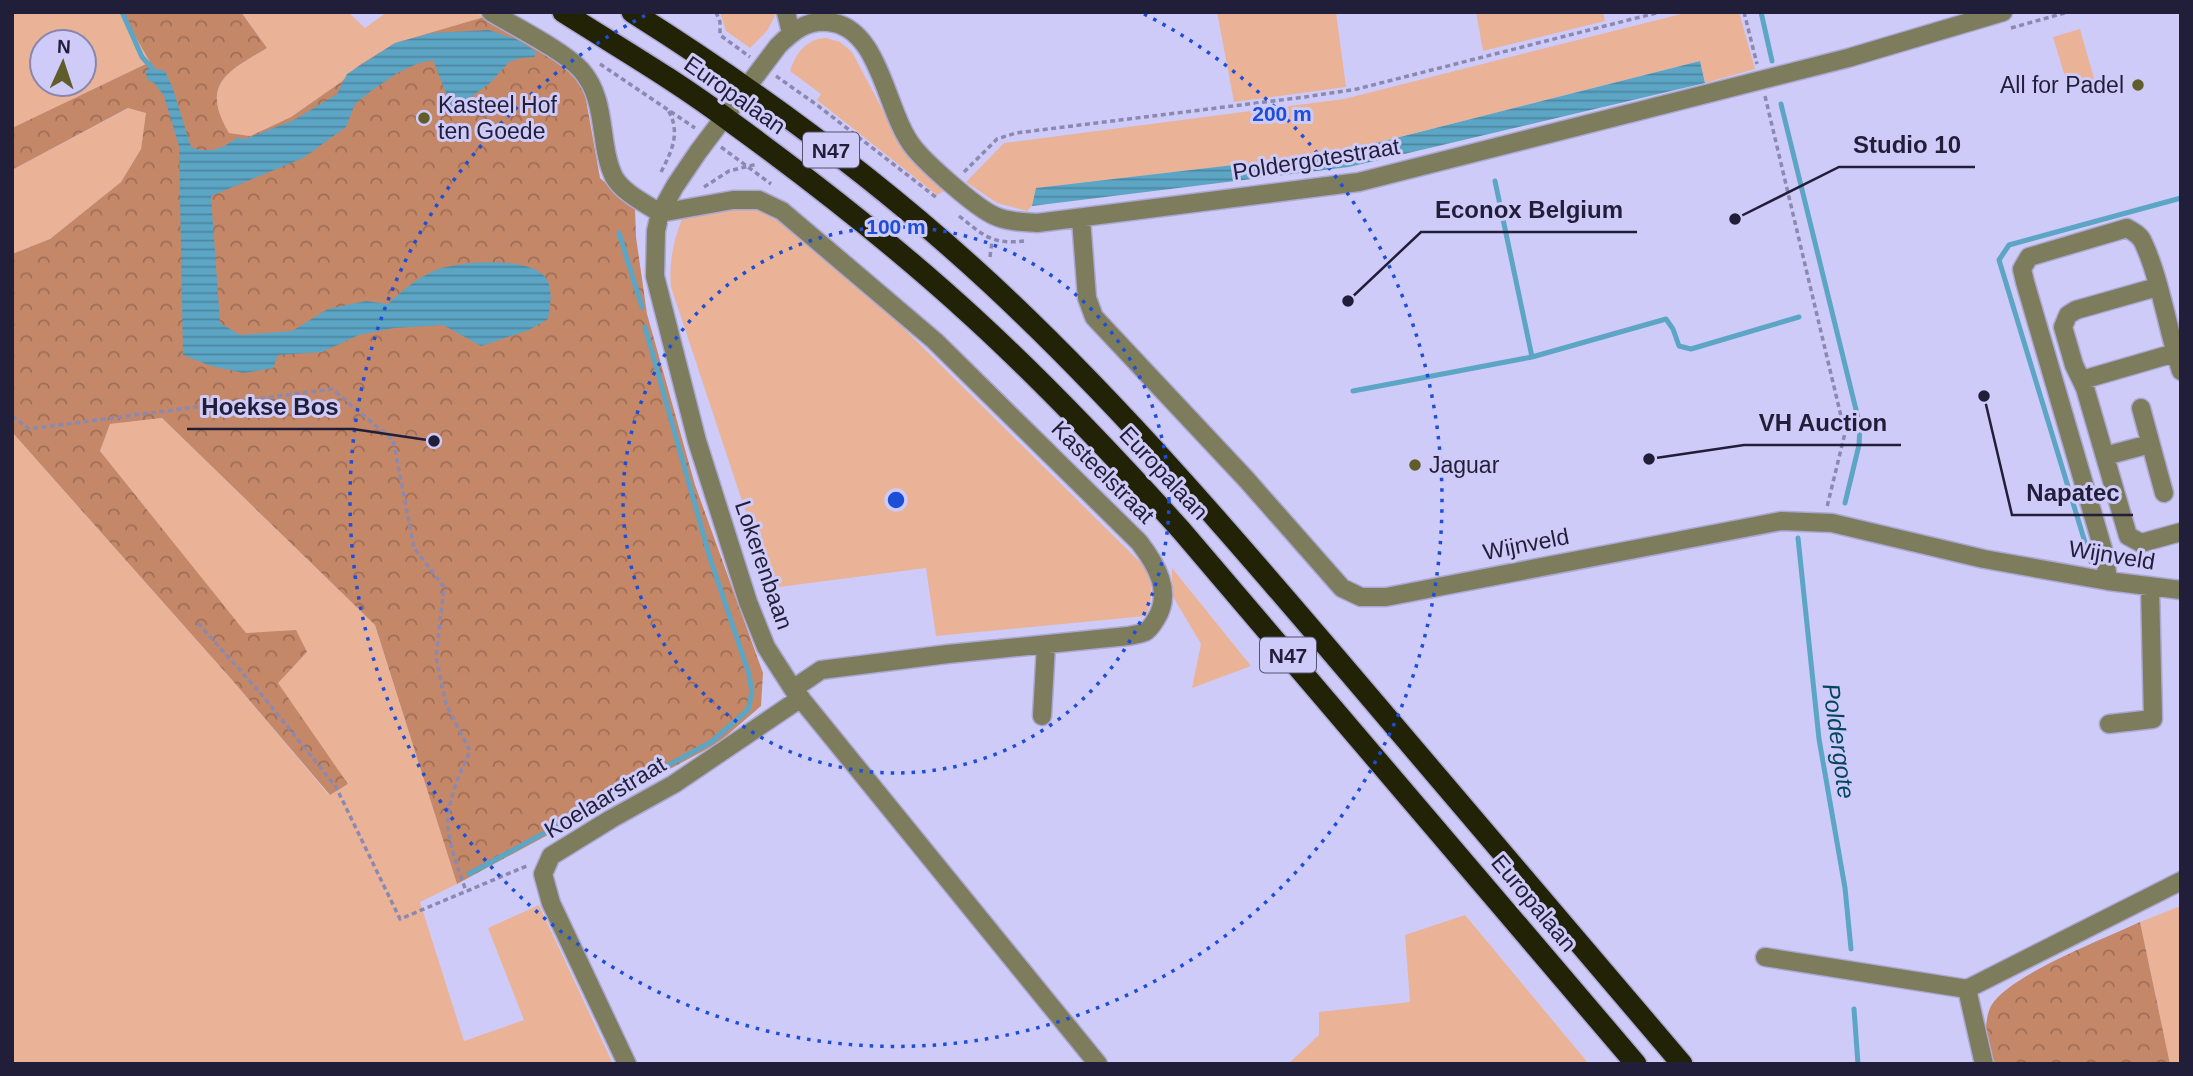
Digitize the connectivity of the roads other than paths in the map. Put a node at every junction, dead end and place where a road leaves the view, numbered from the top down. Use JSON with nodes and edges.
{"nodes":[{"id":1,"x":491,"y":12,"type":"edge"},
{"id":2,"x":563,"y":12,"type":"edge"},
{"id":3,"x":632,"y":12,"type":"edge"},
{"id":4,"x":786,"y":12,"type":"edge"},
{"id":5,"x":2003,"y":12,"type":"edge"},
{"id":6,"x":1978,"y":16,"type":"edge"},
{"id":7,"x":814,"y":17,"type":"edge"},
{"id":8,"x":791,"y":33,"type":"junction"},
{"id":9,"x":747,"y":88,"type":"junction"},
{"id":10,"x":725,"y":117,"type":"junction"},
{"id":11,"x":660,"y":212,"type":"junction"},
{"id":12,"x":1081,"y":219,"type":"junction"},
{"id":13,"x":2157,"y":287,"type":"junction"},
{"id":14,"x":2178,"y":362,"type":"edge"},
{"id":15,"x":2082,"y":380,"type":"junction"},
{"id":16,"x":2141,"y":408,"type":"dead end"},
{"id":17,"x":2150,"y":444,"type":"junction"},
{"id":18,"x":2105,"y":456,"type":"junction"},
{"id":19,"x":2164,"y":493,"type":"dead end"},
{"id":20,"x":2181,"y":532,"type":"edge"},
{"id":21,"x":2108,"y":580,"type":"junction"},
{"id":22,"x":2150,"y":586,"type":"junction"},
{"id":23,"x":2181,"y":590,"type":"edge"},
{"id":24,"x":1046,"y":645,"type":"junction"},
{"id":25,"x":797,"y":694,"type":"junction"},
{"id":26,"x":1042,"y":716,"type":"dead end"},
{"id":27,"x":2109,"y":724,"type":"dead end"},
{"id":28,"x":2181,"y":881,"type":"edge"},
{"id":29,"x":1765,"y":957,"type":"dead end"},
{"id":30,"x":1967,"y":989,"type":"junction"},
{"id":31,"x":627,"y":1064,"type":"edge"},
{"id":32,"x":1098,"y":1064,"type":"edge"},
{"id":33,"x":1636,"y":1064,"type":"edge"},
{"id":34,"x":1682,"y":1064,"type":"edge"},
{"id":35,"x":1984,"y":1064,"type":"edge"}],
"edges":[{"from":1,"to":11,"type":"street"},
{"from":2,"to":10,"type":"highway","name":"Europalaan","number":"N47"},
{"from":3,"to":9,"type":"highway","name":"Europalaan","number":"N47"},
{"from":4,"to":8,"type":"street"},
{"from":5,"to":6,"type":"street","name":"Poldergotestraat"},
{"from":6,"to":12,"type":"street","name":"Poldergotestraat"},
{"from":7,"to":8,"type":"street","name":"Poldergotestraat"},
{"from":7,"to":12,"type":"street","name":"Poldergotestraat"},
{"from":8,"to":9,"type":"street","name":"Poldergotestraat"},
{"from":9,"to":10,"type":"street","name":"Lokerenbaan"},
{"from":9,"to":34,"type":"highway","name":"Europalaan","number":"N47"},
{"from":10,"to":11,"type":"street","name":"Lokerenbaan"},
{"from":10,"to":33,"type":"highway","name":"Europalaan","number":"N47"},
{"from":11,"to":24,"type":"street","name":"Kasteelstraat"},
{"from":11,"to":25,"type":"street","name":"Lokerenbaan"},
{"from":12,"to":21,"type":"street","name":"Wijnveld"},
{"from":13,"to":14,"type":"street"},
{"from":13,"to":15,"type":"street"},
{"from":13,"to":21,"type":"street"},
{"from":14,"to":15,"type":"street"},
{"from":15,"to":18,"type":"street"},
{"from":16,"to":17,"type":"street"},
{"from":17,"to":18,"type":"street"},
{"from":17,"to":19,"type":"street"},
{"from":18,"to":20,"type":"street"},
{"from":21,"to":22,"type":"street","name":"Wijnveld"},
{"from":22,"to":23,"type":"street","name":"Wijnveld"},
{"from":22,"to":27,"type":"street"},
{"from":24,"to":25,"type":"street","name":"Kasteelstraat"},
{"from":24,"to":26,"type":"street"},
{"from":25,"to":31,"type":"street","name":"Koelaarstraat"},
{"from":25,"to":32,"type":"street","name":"Lokerenbaan"},
{"from":28,"to":30,"type":"street"},
{"from":29,"to":30,"type":"street"},
{"from":30,"to":35,"type":"street"}]}
